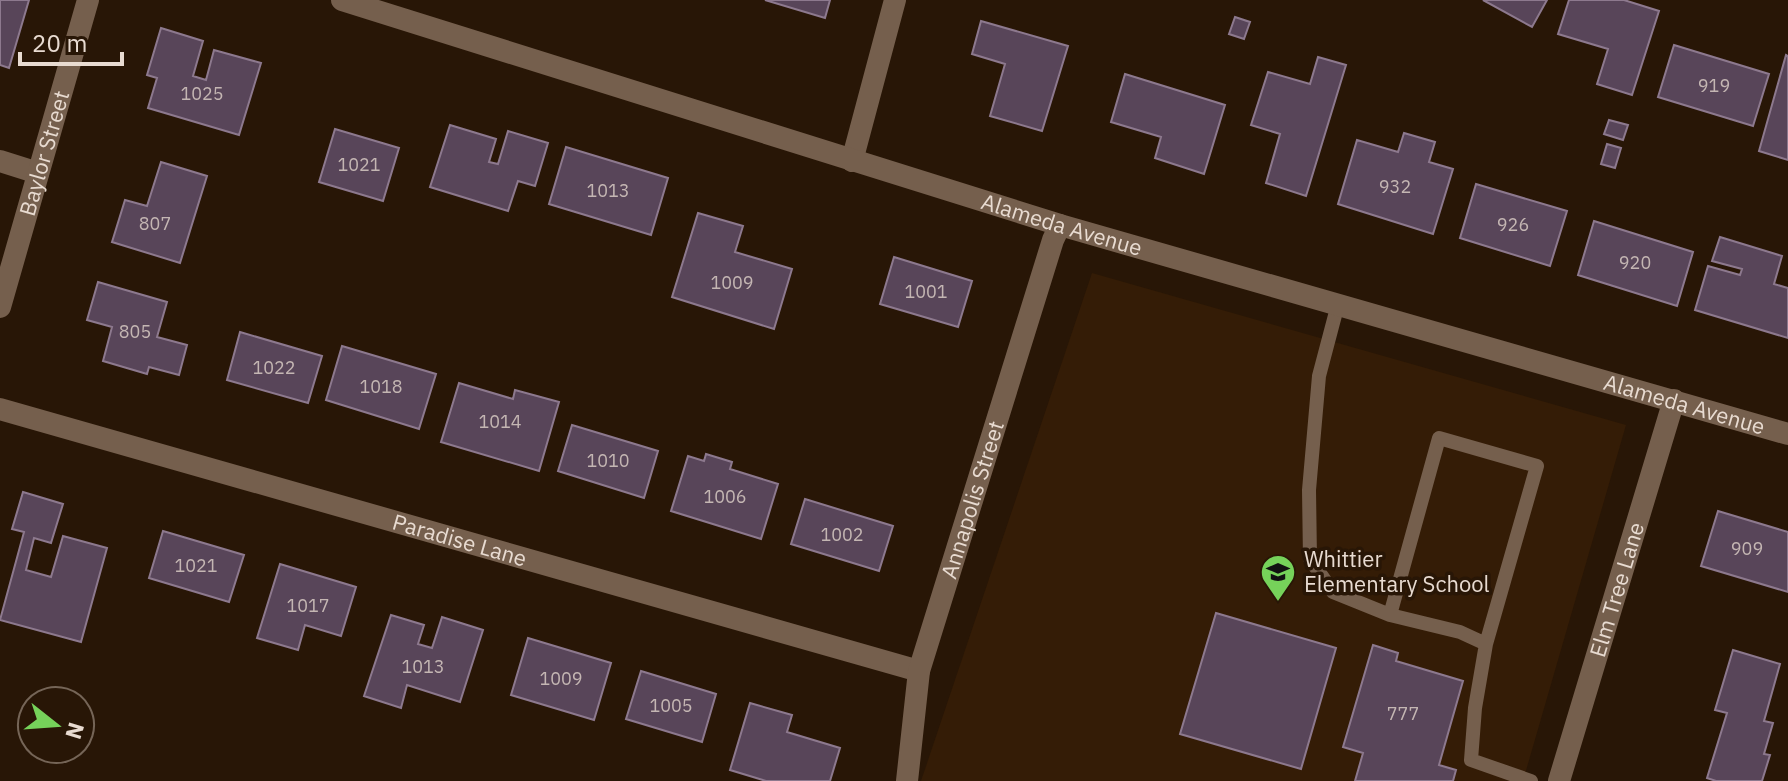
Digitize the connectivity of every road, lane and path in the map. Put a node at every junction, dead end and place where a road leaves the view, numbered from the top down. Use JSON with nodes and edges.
{"nodes":[{"id":1,"x":88,"y":0,"type":"edge"},
{"id":2,"x":342,"y":0,"type":"edge"},
{"id":3,"x":895,"y":0,"type":"edge"},
{"id":4,"x":0,"y":161,"type":"edge"},
{"id":5,"x":852,"y":161,"type":"junction"},
{"id":6,"x":38,"y":173,"type":"junction"},
{"id":7,"x":1060,"y":225,"type":"junction"},
{"id":8,"x":1338,"y":304,"type":"junction"},
{"id":9,"x":0,"y":307,"type":"edge"},
{"id":10,"x":1674,"y":400,"type":"junction"},
{"id":11,"x":0,"y":409,"type":"edge"},
{"id":12,"x":1788,"y":434,"type":"edge"},
{"id":13,"x":1390,"y":615,"type":"junction"},
{"id":14,"x":1486,"y":644,"type":"junction"},
{"id":15,"x":919,"y":671,"type":"junction"},
{"id":16,"x":907,"y":781,"type":"edge"},
{"id":17,"x":1531,"y":781,"type":"edge"},
{"id":18,"x":1559,"y":781,"type":"edge"}],
"edges":[{"from":1,"to":6,"type":"street","name":"Baylor Street"},
{"from":2,"to":5,"type":"street","name":"Alameda Avenue"},
{"from":3,"to":5,"type":"street"},
{"from":4,"to":6,"type":"street"},
{"from":5,"to":7,"type":"street","name":"Alameda Avenue"},
{"from":6,"to":9,"type":"street","name":"Baylor Street"},
{"from":7,"to":8,"type":"street","name":"Alameda Avenue"},
{"from":7,"to":15,"type":"street","name":"Annapolis Street"},
{"from":8,"to":10,"type":"street","name":"Alameda Avenue"},
{"from":8,"to":13,"type":"lane"},
{"from":10,"to":12,"type":"street","name":"Alameda Avenue"},
{"from":10,"to":18,"type":"street","name":"Elm Tree Lane"},
{"from":11,"to":15,"type":"street","name":"Paradise Lane"},
{"from":13,"to":14,"type":"lane"},
{"from":13,"to":14,"type":"lane"},
{"from":14,"to":17,"type":"lane"},
{"from":15,"to":16,"type":"street","name":"Annapolis Street"}]}
